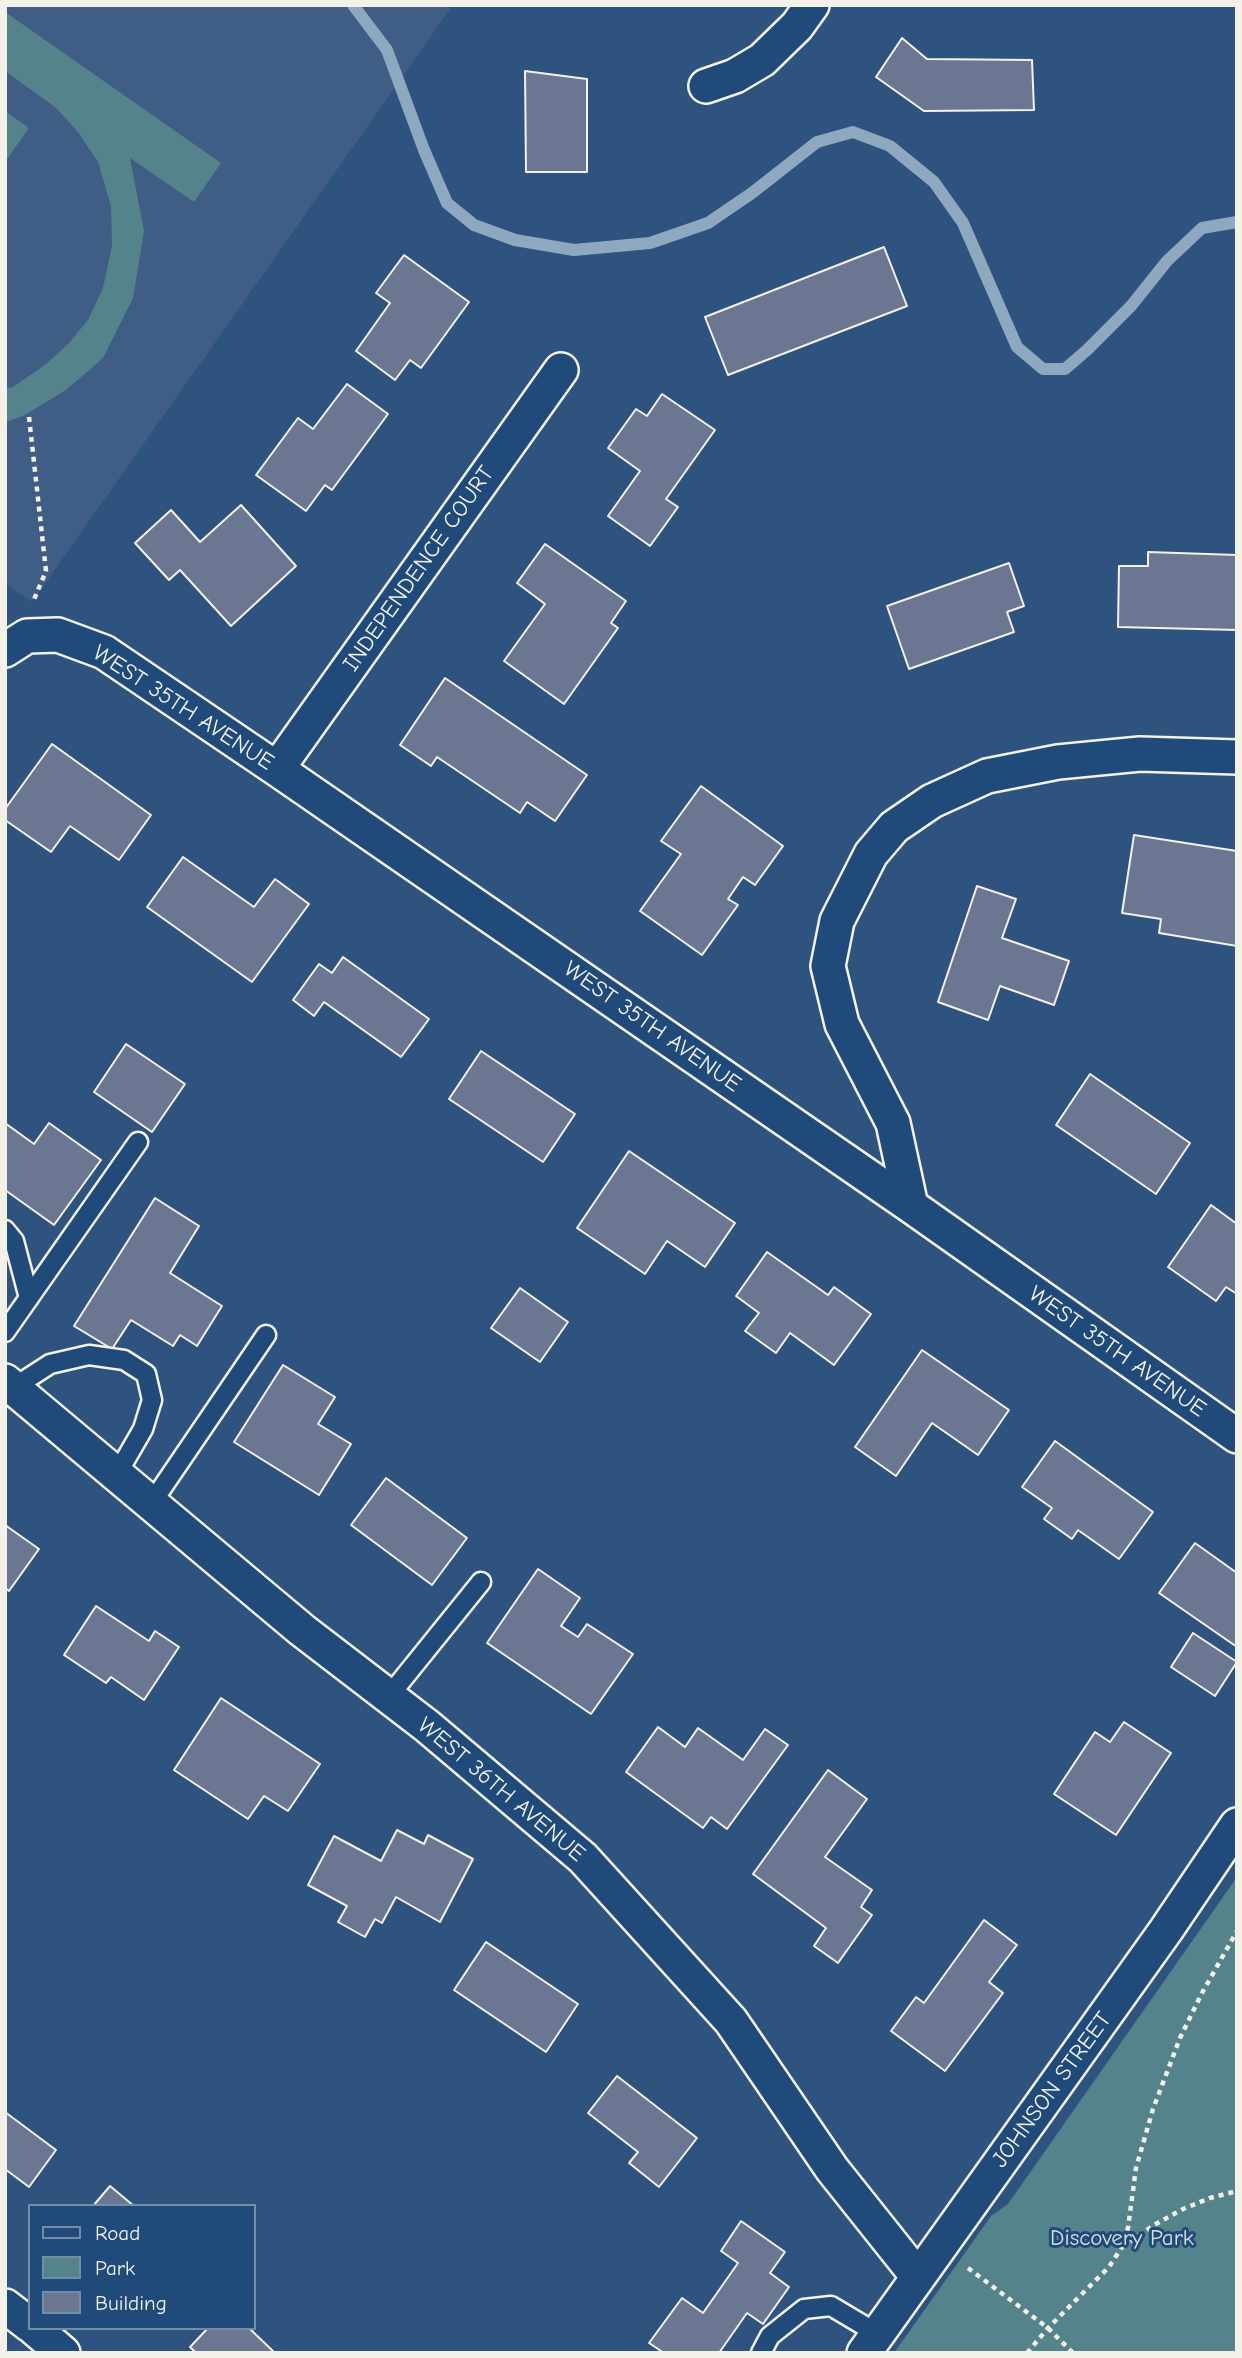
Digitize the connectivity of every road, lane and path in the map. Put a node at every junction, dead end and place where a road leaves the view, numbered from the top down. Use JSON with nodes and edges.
{"nodes":[{"id":1,"x":812,"y":5,"type":"edge"},
{"id":2,"x":706,"y":86,"type":"dead end"},
{"id":3,"x":561,"y":370,"type":"dead end"},
{"id":4,"x":29,"y":417,"type":"dead end"},
{"id":5,"x":31,"y":607,"type":"dead end"},
{"id":6,"x":5,"y":650,"type":"edge"},
{"id":7,"x":1237,"y":757,"type":"edge"},
{"id":8,"x":278,"y":769,"type":"junction"},
{"id":9,"x":138,"y":1142,"type":"dead end"},
{"id":10,"x":911,"y":1206,"type":"junction"},
{"id":11,"x":5,"y":1230,"type":"edge"},
{"id":12,"x":29,"y":1298,"type":"junction"},
{"id":13,"x":5,"y":1332,"type":"edge"},
{"id":14,"x":266,"y":1335,"type":"dead end"},
{"id":15,"x":9,"y":1384,"type":"edge"},
{"id":16,"x":1237,"y":1436,"type":"edge"},
{"id":17,"x":117,"y":1474,"type":"junction"},
{"id":18,"x":152,"y":1504,"type":"junction"},
{"id":19,"x":481,"y":1582,"type":"dead end"},
{"id":20,"x":388,"y":1696,"type":"junction"},
{"id":21,"x":1237,"y":1825,"type":"edge"},
{"id":22,"x":1237,"y":1931,"type":"edge"},
{"id":23,"x":1237,"y":2190,"type":"edge"},
{"id":24,"x":940,"y":2246,"type":"junction"},
{"id":25,"x":1122,"y":2247,"type":"junction"},
{"id":26,"x":918,"y":2277,"type":"junction"},
{"id":27,"x":5,"y":2306,"type":"edge"},
{"id":28,"x":28,"y":2323,"type":"edge"},
{"id":29,"x":1048,"y":2328,"type":"junction"},
{"id":30,"x":36,"y":2330,"type":"edge"},
{"id":31,"x":871,"y":2343,"type":"edge"},
{"id":32,"x":63,"y":2353,"type":"edge"},
{"id":33,"x":761,"y":2353,"type":"edge"},
{"id":34,"x":1027,"y":2353,"type":"edge"},
{"id":35,"x":1073,"y":2353,"type":"edge"}],
"edges":[{"from":1,"to":2,"type":"street"},
{"from":3,"to":8,"type":"street","name":"INDEPENDENCE COURT"},
{"from":4,"to":5,"type":"path"},
{"from":6,"to":8,"type":"street","name":"WEST 35TH AVENUE"},
{"from":7,"to":10,"type":"street"},
{"from":8,"to":10,"type":"street","name":"WEST 35TH AVENUE"},
{"from":9,"to":12,"type":"lane"},
{"from":10,"to":16,"type":"street","name":"WEST 35TH AVENUE"},
{"from":11,"to":12,"type":"lane"},
{"from":12,"to":13,"type":"lane"},
{"from":14,"to":18,"type":"lane"},
{"from":15,"to":17,"type":"street","name":"WEST 36TH AVENUE"},
{"from":15,"to":17,"type":"lane"},
{"from":17,"to":18,"type":"street","name":"WEST 36TH AVENUE"},
{"from":18,"to":20,"type":"street","name":"WEST 36TH AVENUE"},
{"from":19,"to":20,"type":"lane"},
{"from":20,"to":26,"type":"street","name":"WEST 36TH AVENUE"},
{"from":21,"to":24,"type":"street","name":"JOHNSON STREET"},
{"from":22,"to":25,"type":"path"},
{"from":23,"to":25,"type":"path"},
{"from":24,"to":26,"type":"street","name":"JOHNSON STREET"},
{"from":24,"to":29,"type":"path"},
{"from":25,"to":29,"type":"path"},
{"from":26,"to":31,"type":"street","name":"JOHNSON STREET"},
{"from":27,"to":28,"type":"street"},
{"from":29,"to":34,"type":"path"},
{"from":29,"to":35,"type":"path"},
{"from":30,"to":32,"type":"street"},
{"from":31,"to":33,"type":"lane"}]}
